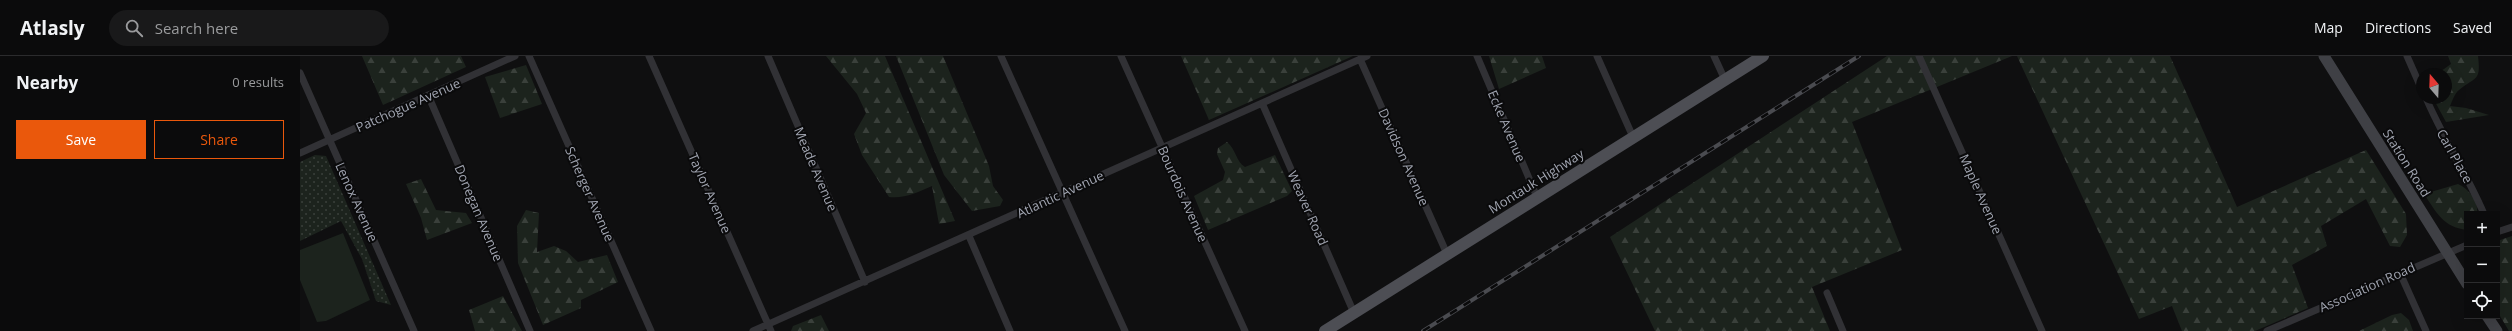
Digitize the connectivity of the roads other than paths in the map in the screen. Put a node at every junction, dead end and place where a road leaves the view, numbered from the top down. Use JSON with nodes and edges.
{"nodes":[{"id":1,"x":515,"y":56,"type":"edge"},
{"id":2,"x":530,"y":56,"type":"edge"},
{"id":3,"x":649,"y":56,"type":"edge"},
{"id":4,"x":768,"y":56,"type":"edge"},
{"id":5,"x":1001,"y":56,"type":"edge"},
{"id":6,"x":1121,"y":56,"type":"edge"},
{"id":7,"x":1368,"y":56,"type":"edge"},
{"id":8,"x":1477,"y":56,"type":"edge"},
{"id":9,"x":1597,"y":56,"type":"edge"},
{"id":10,"x":1714,"y":56,"type":"edge"},
{"id":11,"x":1763,"y":56,"type":"edge"},
{"id":12,"x":1919,"y":56,"type":"edge"},
{"id":13,"x":2324,"y":56,"type":"edge"},
{"id":14,"x":2407,"y":56,"type":"edge"},
{"id":15,"x":1360,"y":60,"type":"junction"},
{"id":16,"x":300,"y":73,"type":"edge"},
{"id":17,"x":2416,"y":76,"type":"edge"},
{"id":18,"x":1725,"y":80,"type":"junction"},
{"id":19,"x":428,"y":95,"type":"junction"},
{"id":20,"x":1262,"y":103,"type":"junction"},
{"id":21,"x":2429,"y":104,"type":"edge"},
{"id":22,"x":1633,"y":137,"type":"junction"},
{"id":23,"x":329,"y":140,"type":"junction"},
{"id":24,"x":1162,"y":147,"type":"junction"},
{"id":25,"x":300,"y":153,"type":"edge"},
{"id":26,"x":1062,"y":193,"type":"junction"},
{"id":27,"x":1537,"y":197,"type":"junction"},
{"id":28,"x":2483,"y":211,"type":"edge"},
{"id":29,"x":2512,"y":227,"type":"edge"},
{"id":30,"x":2500,"y":231,"type":"edge"},
{"id":31,"x":969,"y":236,"type":"junction"},
{"id":32,"x":2464,"y":246,"type":"edge"},
{"id":33,"x":2447,"y":253,"type":"junction"},
{"id":34,"x":1447,"y":254,"type":"junction"},
{"id":35,"x":2400,"y":273,"type":"junction"},
{"id":36,"x":865,"y":282,"type":"junction"},
{"id":37,"x":2466,"y":283,"type":"edge"},
{"id":38,"x":1827,"y":293,"type":"dead end"},
{"id":39,"x":1354,"y":313,"type":"junction"},
{"id":40,"x":2489,"y":319,"type":"edge"},
{"id":41,"x":770,"y":328,"type":"edge"},
{"id":42,"x":414,"y":331,"type":"edge"},
{"id":43,"x":530,"y":331,"type":"edge"},
{"id":44,"x":651,"y":331,"type":"edge"},
{"id":45,"x":753,"y":331,"type":"edge"},
{"id":46,"x":1010,"y":331,"type":"edge"},
{"id":47,"x":1125,"y":331,"type":"edge"},
{"id":48,"x":1245,"y":331,"type":"edge"},
{"id":49,"x":1325,"y":331,"type":"edge"},
{"id":50,"x":1843,"y":331,"type":"edge"},
{"id":51,"x":2042,"y":331,"type":"edge"},
{"id":52,"x":2268,"y":331,"type":"edge"},
{"id":53,"x":2426,"y":331,"type":"edge"},
{"id":54,"x":2497,"y":331,"type":"edge"}],
"edges":[{"from":1,"to":19,"type":"street","name":"Patchogue Avenue"},
{"from":2,"to":44,"type":"street","name":"Scherger Avenue"},
{"from":3,"to":41,"type":"street","name":"Taylor Avenue"},
{"from":4,"to":36,"type":"street","name":"Meade Avenue"},
{"from":5,"to":26,"type":"street"},
{"from":6,"to":24,"type":"street","name":"Bourdois Avenue"},
{"from":7,"to":15,"type":"street","name":"Atlantic Avenue"},
{"from":8,"to":27,"type":"street","name":"Ecke Avenue"},
{"from":9,"to":22,"type":"street"},
{"from":10,"to":18,"type":"street"},
{"from":11,"to":18,"type":"main road","name":"Montauk Highway"},
{"from":12,"to":51,"type":"street","name":"Maple Avenue"},
{"from":13,"to":33,"type":"main road","name":"Station Road"},
{"from":14,"to":17,"type":"street"},
{"from":15,"to":20,"type":"street","name":"Atlantic Avenue"},
{"from":15,"to":34,"type":"street","name":"Davidson Avenue"},
{"from":16,"to":23,"type":"street","name":"Lenox Avenue"},
{"from":18,"to":22,"type":"main road","name":"Montauk Highway"},
{"from":19,"to":23,"type":"street","name":"Patchogue Avenue"},
{"from":19,"to":43,"type":"street","name":"Donegan Avenue"},
{"from":20,"to":24,"type":"street","name":"Atlantic Avenue"},
{"from":20,"to":39,"type":"street","name":"Weaver Road"},
{"from":21,"to":28,"type":"street","name":"Carl Place"},
{"from":22,"to":27,"type":"main road","name":"Montauk Highway"},
{"from":23,"to":25,"type":"street","name":"Patchogue Avenue"},
{"from":23,"to":42,"type":"street","name":"Lenox Avenue"},
{"from":24,"to":26,"type":"street","name":"Atlantic Avenue"},
{"from":24,"to":48,"type":"street","name":"Bourdois Avenue"},
{"from":26,"to":31,"type":"street","name":"Atlantic Avenue"},
{"from":26,"to":47,"type":"street"},
{"from":27,"to":34,"type":"main road","name":"Montauk Highway"},
{"from":29,"to":30,"type":"street"},
{"from":31,"to":36,"type":"street","name":"Atlantic Avenue"},
{"from":31,"to":46,"type":"street"},
{"from":32,"to":33,"type":"street","name":"Association Road"},
{"from":33,"to":35,"type":"street","name":"Association Road"},
{"from":33,"to":37,"type":"main road","name":"Station Road"},
{"from":34,"to":39,"type":"main road","name":"Montauk Highway"},
{"from":35,"to":52,"type":"street","name":"Association Road"},
{"from":35,"to":53,"type":"street"},
{"from":36,"to":41,"type":"street","name":"Atlantic Avenue"},
{"from":38,"to":50,"type":"street"},
{"from":39,"to":49,"type":"main road","name":"Montauk Highway"},
{"from":40,"to":54,"type":"main road"},
{"from":41,"to":45,"type":"street","name":"Atlantic Avenue"}]}
